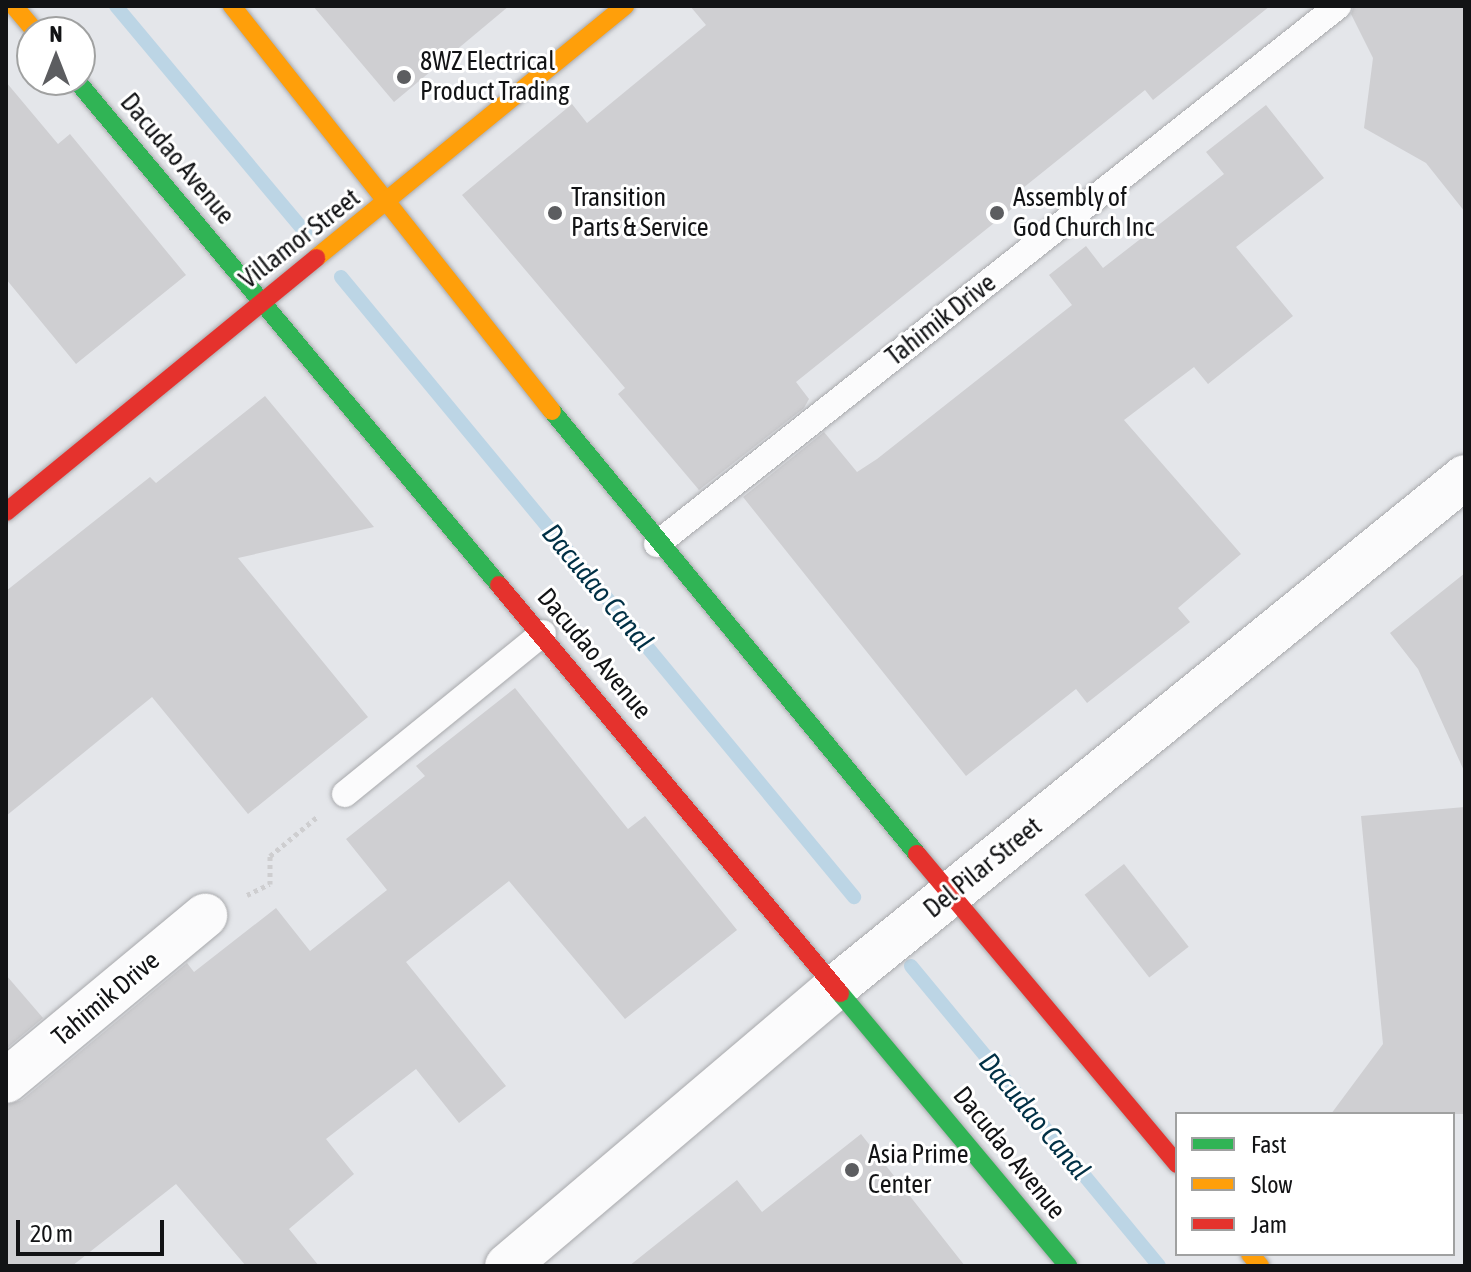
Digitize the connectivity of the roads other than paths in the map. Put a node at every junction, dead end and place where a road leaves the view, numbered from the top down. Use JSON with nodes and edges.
{"nodes":[{"id":1,"x":232,"y":6,"type":"edge"},
{"id":2,"x":625,"y":6,"type":"edge"},
{"id":3,"x":1338,"y":6,"type":"edge"},
{"id":4,"x":90,"y":96,"type":"edge"},
{"id":5,"x":388,"y":203,"type":"junction"},
{"id":6,"x":264,"y":301,"type":"junction"},
{"id":7,"x":1465,"y":477,"type":"edge"},
{"id":8,"x":6,"y":512,"type":"edge"},
{"id":9,"x":657,"y":544,"type":"junction"},
{"id":10,"x":543,"y":633,"type":"junction"},
{"id":11,"x":345,"y":794,"type":"road end"},
{"id":12,"x":953,"y":893,"type":"junction"},
{"id":13,"x":205,"y":916,"type":"road end"},
{"id":14,"x":838,"y":985,"type":"junction"},
{"id":15,"x":6,"y":1081,"type":"edge"},
{"id":16,"x":1175,"y":1162,"type":"edge"},
{"id":17,"x":507,"y":1266,"type":"edge"},
{"id":18,"x":1068,"y":1266,"type":"edge"}],
"edges":[{"from":1,"to":5,"type":"main road"},
{"from":2,"to":5,"type":"main road","name":"Villamor Street"},
{"from":3,"to":9,"type":"lane","name":"Tahimik Drive"},
{"from":4,"to":6,"type":"main road","name":"Dacudao Avenue"},
{"from":5,"to":6,"type":"main road","name":"Villamor Street"},
{"from":5,"to":9,"type":"main road"},
{"from":6,"to":8,"type":"main road","name":"Villamor Street"},
{"from":6,"to":10,"type":"main road","name":"Dacudao Avenue"},
{"from":7,"to":12,"type":"street","name":"Del Pilar Street"},
{"from":9,"to":12,"type":"main road"},
{"from":10,"to":11,"type":"lane"},
{"from":10,"to":14,"type":"main road","name":"Dacudao Avenue"},
{"from":12,"to":14,"type":"street","name":"Del Pilar Street"},
{"from":12,"to":16,"type":"main road"},
{"from":13,"to":15,"type":"street","name":"Tahimik Drive"},
{"from":14,"to":17,"type":"street","name":"Del Pilar Street"},
{"from":14,"to":18,"type":"main road","name":"Dacudao Avenue"}]}
